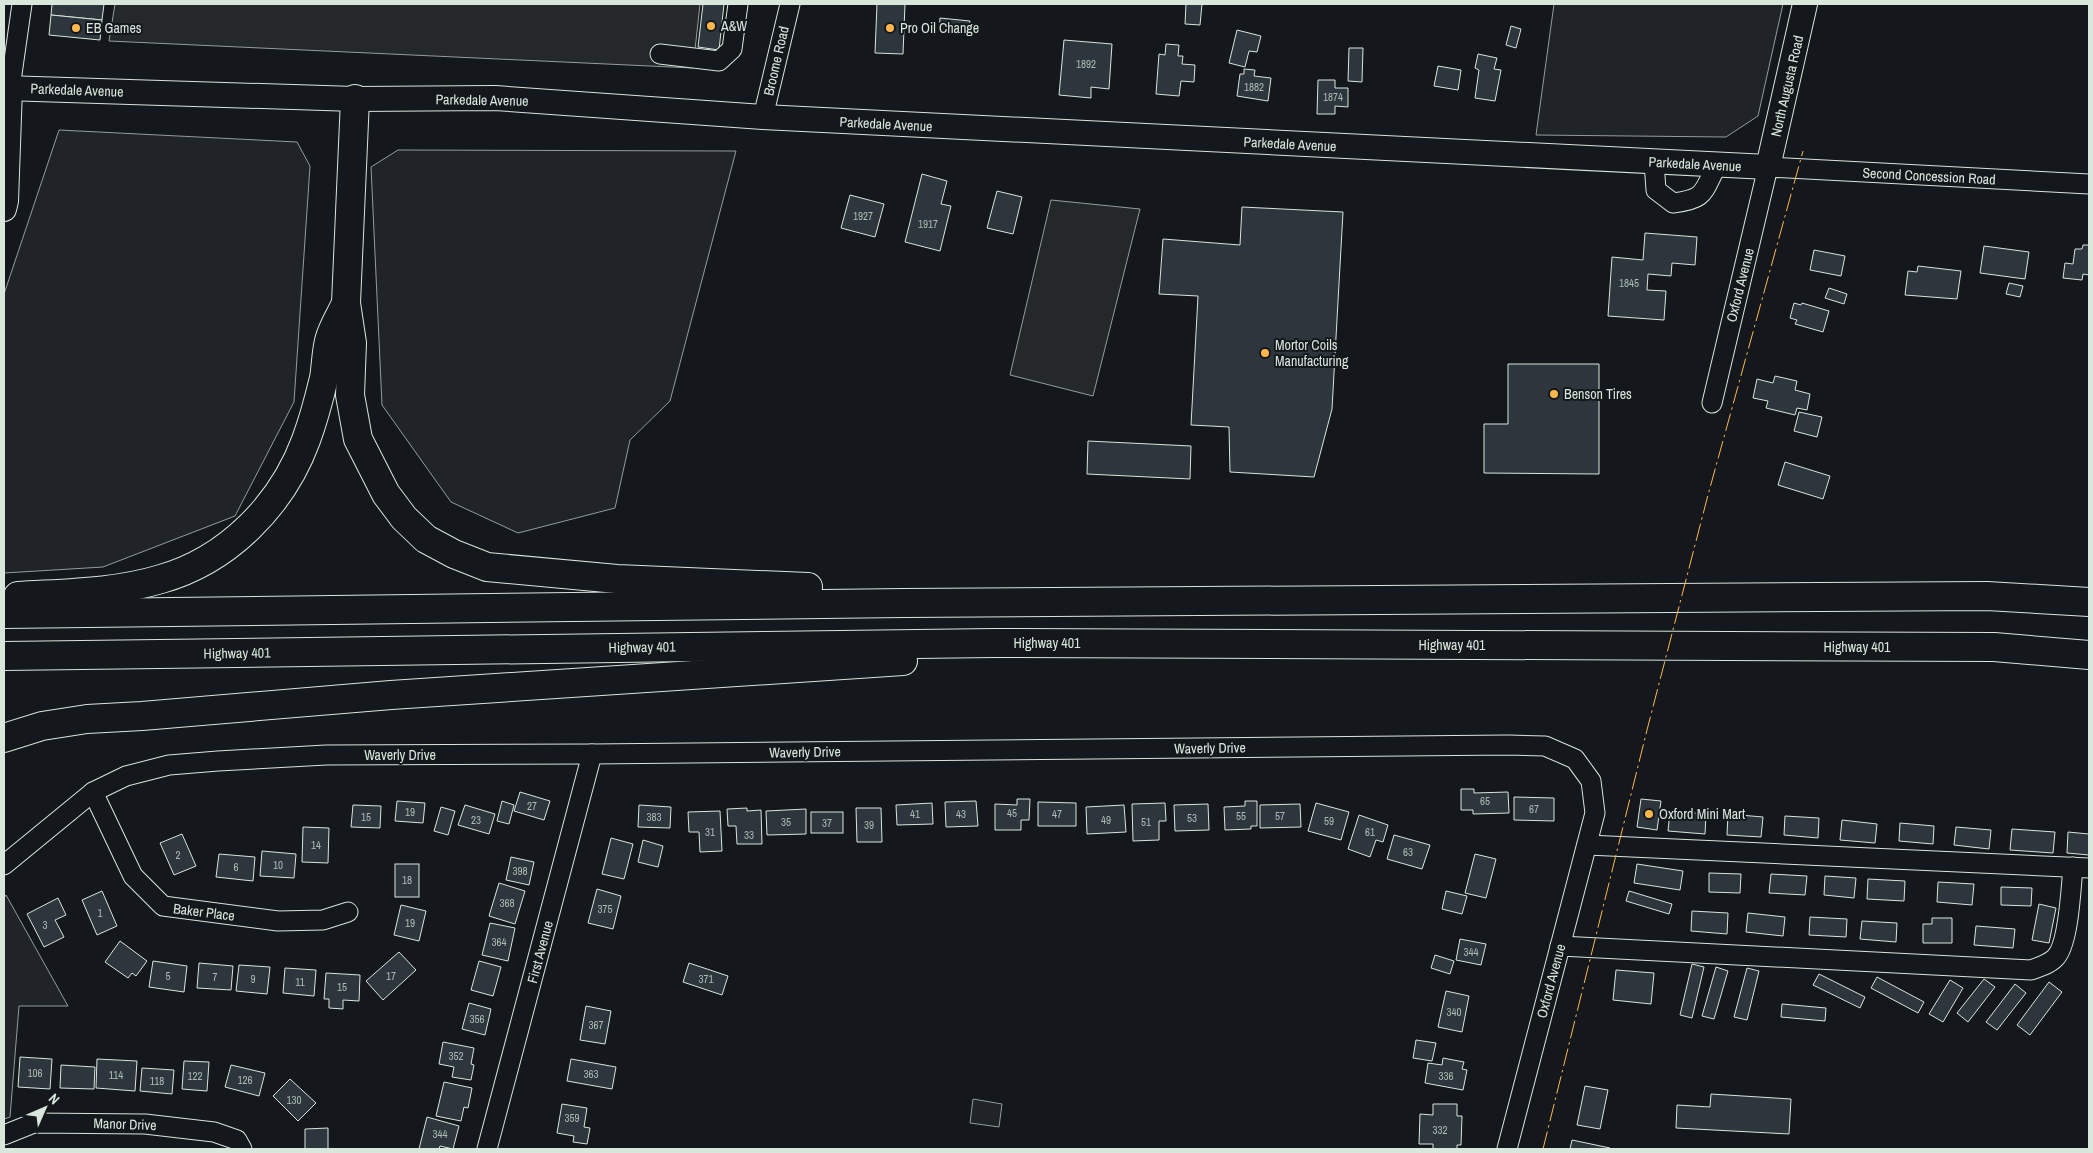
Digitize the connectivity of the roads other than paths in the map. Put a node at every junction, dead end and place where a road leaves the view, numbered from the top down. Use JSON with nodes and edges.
{"nodes":[{"id":1,"x":22,"y":4,"type":"edge"},
{"id":2,"x":738,"y":4,"type":"edge"},
{"id":3,"x":790,"y":4,"type":"edge"},
{"id":4,"x":1805,"y":4,"type":"edge"},
{"id":5,"x":660,"y":54,"type":"dead end"},
{"id":6,"x":7,"y":88,"type":"edge"},
{"id":7,"x":355,"y":99,"type":"junction"},
{"id":8,"x":763,"y":117,"type":"junction"},
{"id":9,"x":1654,"y":162,"type":"junction"},
{"id":10,"x":1717,"y":165,"type":"junction"},
{"id":11,"x":1768,"y":167,"type":"junction"},
{"id":12,"x":2089,"y":184,"type":"edge"},
{"id":13,"x":4,"y":209,"type":"edge"},
{"id":14,"x":346,"y":303,"type":"junction"},
{"id":15,"x":1712,"y":403,"type":"dead end"},
{"id":16,"x":4,"y":597,"type":"edge"},
{"id":17,"x":2089,"y":602,"type":"edge"},
{"id":18,"x":904,"y":603,"type":"junction"},
{"id":19,"x":4,"y":614,"type":"edge"},
{"id":20,"x":994,"y":643,"type":"junction"},
{"id":21,"x":2089,"y":655,"type":"edge"},
{"id":22,"x":4,"y":656,"type":"edge"},
{"id":23,"x":4,"y":738,"type":"edge"},
{"id":24,"x":592,"y":754,"type":"junction"},
{"id":25,"x":93,"y":792,"type":"junction"},
{"id":26,"x":1595,"y":813,"type":"joint"},
{"id":27,"x":1587,"y":845,"type":"junction"},
{"id":28,"x":4,"y":865,"type":"edge"},
{"id":29,"x":2081,"y":868,"type":"edge"},
{"id":30,"x":348,"y":912,"type":"dead end"},
{"id":31,"x":1560,"y":946,"type":"junction"},
{"id":32,"x":4,"y":1135,"type":"edge"},
{"id":33,"x":242,"y":1149,"type":"edge"},
{"id":34,"x":487,"y":1149,"type":"edge"},
{"id":35,"x":1507,"y":1149,"type":"edge"}],
"edges":[{"from":1,"to":6,"type":"street"},
{"from":2,"to":5,"type":"street"},
{"from":3,"to":8,"type":"street","name":"Broome Road"},
{"from":4,"to":11,"type":"main road","name":"North Augusta Road"},
{"from":6,"to":7,"type":"main road","name":"Parkedale Avenue"},
{"from":6,"to":13,"type":"main road"},
{"from":7,"to":8,"type":"main road","name":"Parkedale Avenue"},
{"from":7,"to":14,"type":"highway"},
{"from":8,"to":9,"type":"main road","name":"Parkedale Avenue"},
{"from":9,"to":10,"type":"main road","name":"Parkedale Avenue"},
{"from":9,"to":10,"type":"street"},
{"from":10,"to":11,"type":"main road","name":"Parkedale Avenue"},
{"from":11,"to":12,"type":"street","name":"Second Concession Road"},
{"from":11,"to":15,"type":"street","name":"Oxford Avenue"},
{"from":14,"to":16,"type":"highway"},
{"from":14,"to":18,"type":"highway"},
{"from":17,"to":18,"type":"highway"},
{"from":18,"to":19,"type":"highway"},
{"from":20,"to":21,"type":"highway","name":"Highway 401"},
{"from":20,"to":22,"type":"highway","name":"Highway 401"},
{"from":20,"to":23,"type":"highway"},
{"from":24,"to":25,"type":"street","name":"Waverly Drive"},
{"from":24,"to":26,"type":"street","name":"Waverly Drive"},
{"from":24,"to":34,"type":"street","name":"First Avenue"},
{"from":25,"to":28,"type":"street","name":"Waverly Drive"},
{"from":25,"to":30,"type":"street","name":"Baker Place"},
{"from":26,"to":27,"type":"street","name":"Oxford Avenue"},
{"from":27,"to":29,"type":"street"},
{"from":27,"to":31,"type":"street","name":"Oxford Avenue"},
{"from":29,"to":31,"type":"street"},
{"from":31,"to":35,"type":"street","name":"Oxford Avenue"},
{"from":32,"to":33,"type":"street","name":"Manor Drive"}]}
